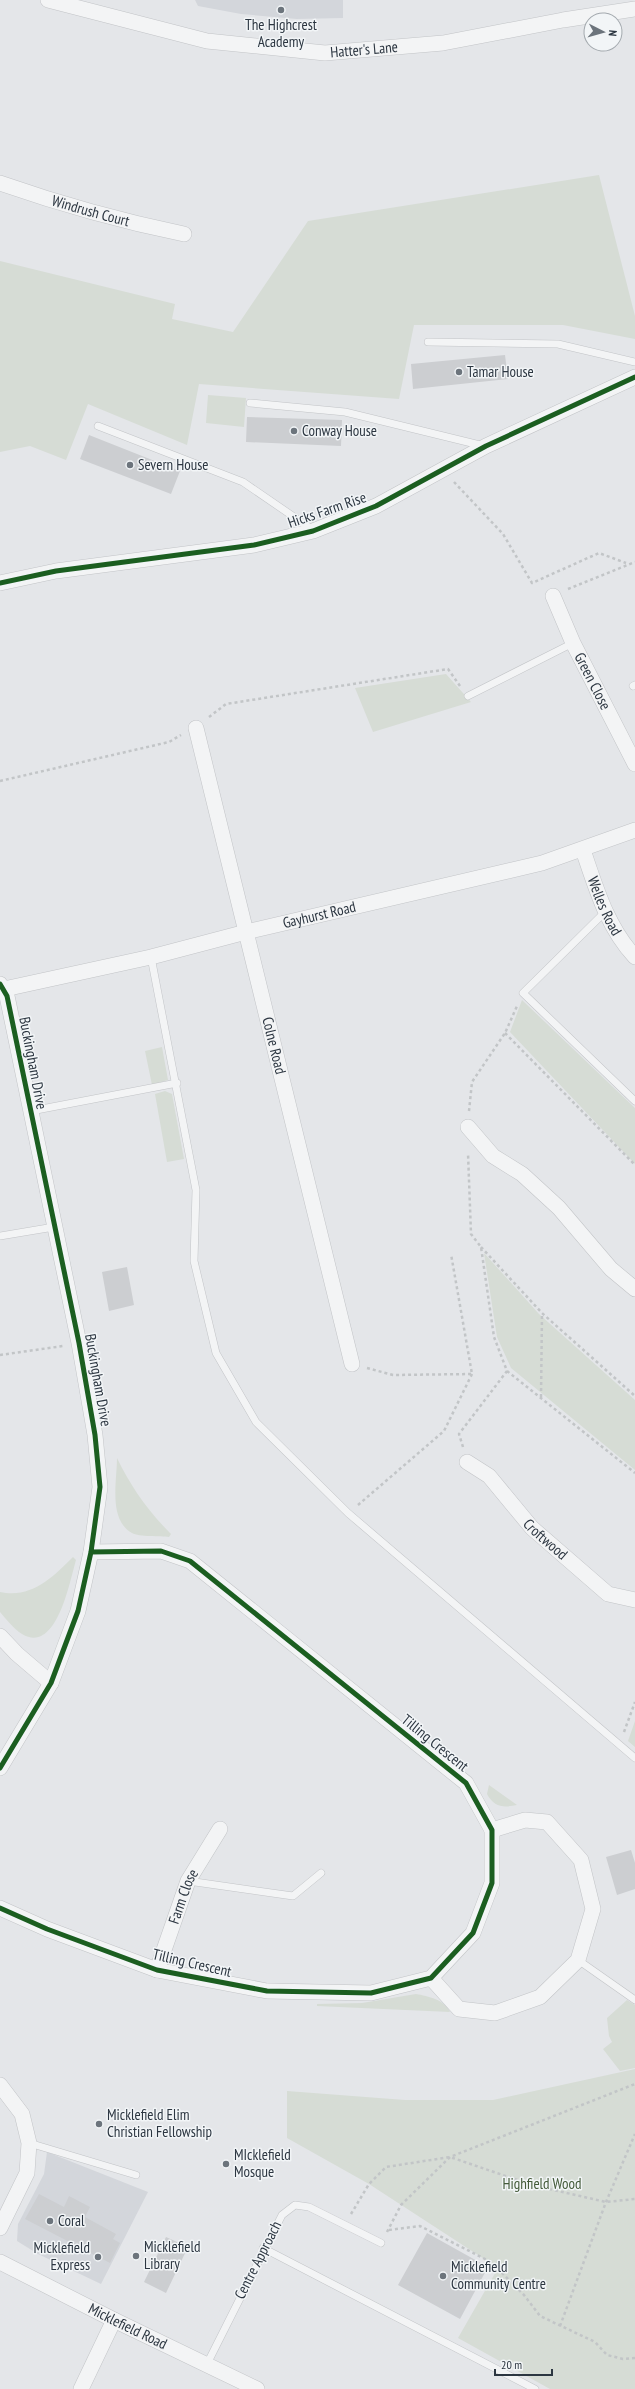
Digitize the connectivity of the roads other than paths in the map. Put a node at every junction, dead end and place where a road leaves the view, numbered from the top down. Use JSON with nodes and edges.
{"nodes":[{"id":1,"x":48,"y":0,"type":"edge"},
{"id":2,"x":635,"y":9,"type":"edge"},
{"id":3,"x":0,"y":183,"type":"edge"},
{"id":4,"x":184,"y":234,"type":"dead end"},
{"id":5,"x":428,"y":342,"type":"dead end"},
{"id":6,"x":635,"y":362,"type":"edge"},
{"id":7,"x":635,"y":377,"type":"edge"},
{"id":8,"x":250,"y":403,"type":"dead end"},
{"id":9,"x":98,"y":426,"type":"dead end"},
{"id":10,"x":486,"y":446,"type":"junction"},
{"id":11,"x":313,"y":531,"type":"junction"},
{"id":12,"x":0,"y":583,"type":"edge"},
{"id":13,"x":553,"y":596,"type":"road end"},
{"id":14,"x":573,"y":643,"type":"junction"},
{"id":15,"x":468,"y":696,"type":"road end"},
{"id":16,"x":196,"y":728,"type":"road end"},
{"id":17,"x":635,"y":764,"type":"edge"},
{"id":18,"x":635,"y":830,"type":"edge"},
{"id":19,"x":583,"y":850,"type":"junction"},
{"id":20,"x":605,"y":912,"type":"junction"},
{"id":21,"x":246,"y":932,"type":"junction"},
{"id":22,"x":151,"y":957,"type":"junction"},
{"id":23,"x":635,"y":957,"type":"edge"},
{"id":24,"x":1,"y":988,"type":"edge"},
{"id":25,"x":176,"y":1083,"type":"junction"},
{"id":26,"x":635,"y":1101,"type":"edge"},
{"id":27,"x":30,"y":1111,"type":"junction"},
{"id":28,"x":468,"y":1127,"type":"road end"},
{"id":29,"x":54,"y":1227,"type":"junction"},
{"id":30,"x":0,"y":1236,"type":"edge"},
{"id":31,"x":635,"y":1289,"type":"edge"},
{"id":32,"x":352,"y":1364,"type":"road end"},
{"id":33,"x":467,"y":1462,"type":"road end"},
{"id":34,"x":91,"y":1552,"type":"junction"},
{"id":35,"x":635,"y":1600,"type":"edge"},
{"id":36,"x":0,"y":1636,"type":"edge"},
{"id":37,"x":51,"y":1683,"type":"junction"},
{"id":38,"x":635,"y":1758,"type":"edge"},
{"id":39,"x":0,"y":1768,"type":"edge"},
{"id":40,"x":220,"y":1829,"type":"dead end"},
{"id":41,"x":492,"y":1830,"type":"junction"},
{"id":42,"x":321,"y":1873,"type":"dead end"},
{"id":43,"x":188,"y":1881,"type":"junction"},
{"id":44,"x":0,"y":1908,"type":"edge"},
{"id":45,"x":578,"y":1960,"type":"junction"},
{"id":46,"x":157,"y":1970,"type":"junction"},
{"id":47,"x":432,"y":1978,"type":"junction"},
{"id":48,"x":635,"y":2000,"type":"edge"},
{"id":49,"x":0,"y":2085,"type":"edge"},
{"id":50,"x":29,"y":2143,"type":"junction"},
{"id":51,"x":136,"y":2175,"type":"dead end"},
{"id":52,"x":0,"y":2228,"type":"edge"},
{"id":53,"x":382,"y":2243,"type":"road end"},
{"id":54,"x":263,"y":2248,"type":"junction"},
{"id":55,"x":0,"y":2262,"type":"edge"},
{"id":56,"x":114,"y":2320,"type":"junction"},
{"id":57,"x":206,"y":2364,"type":"junction"},
{"id":58,"x":81,"y":2389,"type":"edge"},
{"id":59,"x":257,"y":2389,"type":"edge"},
{"id":60,"x":535,"y":2389,"type":"edge"}],
"edges":[{"from":1,"to":2,"type":"street","name":"Hatter's Lane"},
{"from":3,"to":4,"type":"street","name":"Windrush Court"},
{"from":5,"to":6,"type":"lane"},
{"from":7,"to":10,"type":"street","name":"Hicks Farm Rise"},
{"from":8,"to":10,"type":"lane"},
{"from":9,"to":11,"type":"lane"},
{"from":10,"to":11,"type":"street","name":"Hicks Farm Rise"},
{"from":11,"to":12,"type":"street","name":"Hicks Farm Rise"},
{"from":13,"to":14,"type":"street","name":"Green Close"},
{"from":14,"to":15,"type":"lane"},
{"from":14,"to":17,"type":"street","name":"Green Close"},
{"from":16,"to":21,"type":"street","name":"Colne Road"},
{"from":18,"to":19,"type":"street","name":"Gayhurst Road"},
{"from":19,"to":20,"type":"street","name":"Welles Road"},
{"from":19,"to":21,"type":"street","name":"Gayhurst Road"},
{"from":20,"to":23,"type":"street","name":"Welles Road"},
{"from":20,"to":26,"type":"lane"},
{"from":21,"to":22,"type":"street","name":"Gayhurst Road"},
{"from":21,"to":32,"type":"street","name":"Colne Road"},
{"from":22,"to":24,"type":"street","name":"Gayhurst Road"},
{"from":22,"to":25,"type":"lane"},
{"from":24,"to":27,"type":"street","name":"Buckingham Drive"},
{"from":25,"to":27,"type":"lane"},
{"from":25,"to":38,"type":"lane"},
{"from":27,"to":29,"type":"street","name":"Buckingham Drive"},
{"from":28,"to":31,"type":"street"},
{"from":29,"to":30,"type":"lane"},
{"from":29,"to":34,"type":"street","name":"Buckingham Drive"},
{"from":33,"to":35,"type":"street","name":"Croftwood"},
{"from":34,"to":37,"type":"street","name":"Buckingham Drive"},
{"from":34,"to":41,"type":"street","name":"Tilling Crescent"},
{"from":36,"to":37,"type":"street"},
{"from":37,"to":39,"type":"street","name":"Buckingham Drive"},
{"from":40,"to":43,"type":"street","name":"Farm Close"},
{"from":41,"to":45,"type":"street"},
{"from":41,"to":47,"type":"street","name":"Tilling Crescent"},
{"from":42,"to":43,"type":"lane"},
{"from":43,"to":46,"type":"street","name":"Farm Close"},
{"from":44,"to":46,"type":"street","name":"Tilling Crescent"},
{"from":45,"to":47,"type":"street"},
{"from":45,"to":48,"type":"lane"},
{"from":46,"to":47,"type":"street","name":"Tilling Crescent"},
{"from":49,"to":50,"type":"street"},
{"from":50,"to":51,"type":"lane"},
{"from":50,"to":52,"type":"street"},
{"from":53,"to":54,"type":"lane","name":"Centre Approach"},
{"from":54,"to":57,"type":"lane","name":"Centre Approach"},
{"from":54,"to":60,"type":"lane"},
{"from":55,"to":56,"type":"street","name":"Micklefield Road"},
{"from":56,"to":57,"type":"street","name":"Micklefield Road"},
{"from":56,"to":58,"type":"street"},
{"from":57,"to":59,"type":"street","name":"Micklefield Road"}]}
